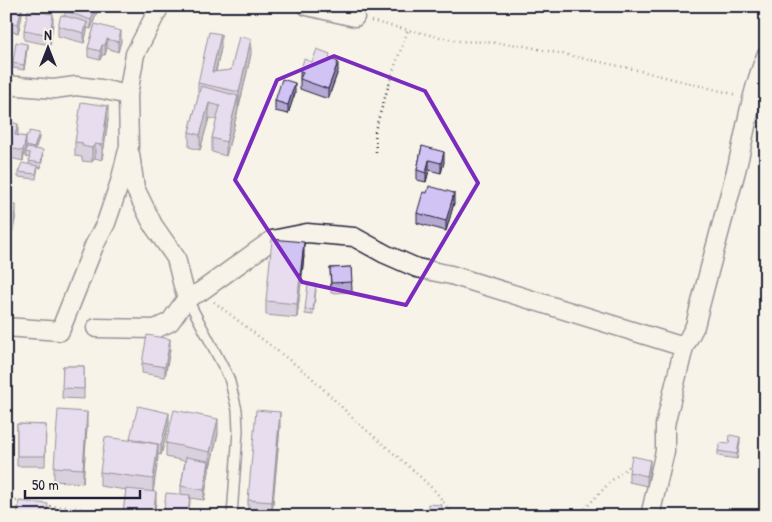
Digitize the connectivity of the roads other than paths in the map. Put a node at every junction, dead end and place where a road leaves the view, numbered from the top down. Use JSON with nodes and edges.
{"nodes":[{"id":1,"x":160,"y":6,"type":"edge"},
{"id":2,"x":307,"y":6,"type":"edge"},
{"id":3,"x":355,"y":17,"type":"road end"},
{"id":4,"x":766,"y":56,"type":"edge"},
{"id":5,"x":6,"y":85,"type":"edge"},
{"id":6,"x":128,"y":95,"type":"junction"},
{"id":7,"x":129,"y":146,"type":"junction"},
{"id":8,"x":194,"y":295,"type":"junction"},
{"id":9,"x":6,"y":327,"type":"edge"},
{"id":10,"x":96,"y":328,"type":"dead end"},
{"id":11,"x":684,"y":347,"type":"junction"},
{"id":12,"x":232,"y":516,"type":"edge"},
{"id":13,"x":650,"y":516,"type":"edge"}],
"edges":[{"from":1,"to":6,"type":"street"},
{"from":2,"to":3,"type":"street"},
{"from":4,"to":11,"type":"street"},
{"from":5,"to":6,"type":"street"},
{"from":6,"to":7,"type":"street"},
{"from":7,"to":8,"type":"street"},
{"from":7,"to":9,"type":"street"},
{"from":8,"to":10,"type":"street"},
{"from":8,"to":11,"type":"street"},
{"from":8,"to":12,"type":"lane"},
{"from":11,"to":13,"type":"street"}]}
